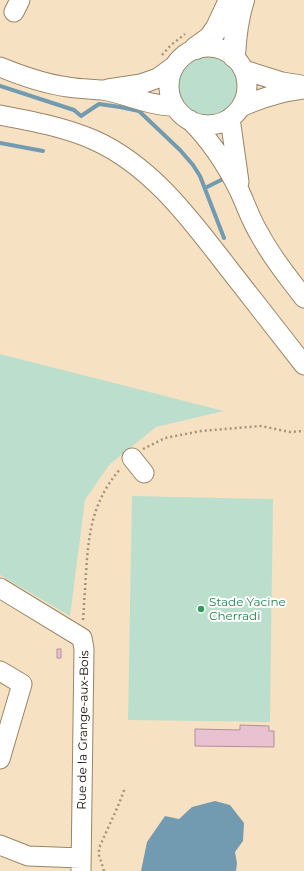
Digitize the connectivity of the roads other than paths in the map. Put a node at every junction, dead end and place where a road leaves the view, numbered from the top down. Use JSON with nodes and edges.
{"nodes":[{"id":1,"x":230,"y":0,"type":"edge"},
{"id":2,"x":243,"y":0,"type":"edge"},
{"id":3,"x":196,"y":48,"type":"junction"},
{"id":4,"x":239,"y":63,"type":"junction"},
{"id":5,"x":0,"y":67,"type":"edge"},
{"id":6,"x":173,"y":67,"type":"junction"},
{"id":7,"x":304,"y":85,"type":"edge"},
{"id":8,"x":304,"y":89,"type":"edge"},
{"id":9,"x":103,"y":90,"type":"junction"},
{"id":10,"x":174,"y":106,"type":"junction"},
{"id":11,"x":236,"y":113,"type":"junction"},
{"id":12,"x":0,"y":116,"type":"edge"},
{"id":13,"x":190,"y":120,"type":"junction"},
{"id":14,"x":240,"y":192,"type":"junction"},
{"id":15,"x":304,"y":298,"type":"edge"},
{"id":16,"x":304,"y":365,"type":"edge"},
{"id":17,"x":132,"y":458,"type":"road end"},
{"id":18,"x":144,"y":473,"type":"dead end"},
{"id":19,"x":0,"y":588,"type":"edge"},
{"id":20,"x":0,"y":671,"type":"edge"},
{"id":21,"x":0,"y":759,"type":"edge"},
{"id":22,"x":0,"y":845,"type":"edge"},
{"id":23,"x":81,"y":864,"type":"edge"}],
"edges":[{"from":1,"to":3,"type":"highway"},
{"from":2,"to":4,"type":"highway"},
{"from":3,"to":4,"type":"street"},
{"from":3,"to":6,"type":"street"},
{"from":4,"to":7,"type":"street"},
{"from":4,"to":11,"type":"street"},
{"from":5,"to":9,"type":"street"},
{"from":6,"to":9,"type":"street"},
{"from":6,"to":10,"type":"street"},
{"from":8,"to":11,"type":"street"},
{"from":9,"to":10,"type":"street"},
{"from":10,"to":13,"type":"street"},
{"from":11,"to":13,"type":"street"},
{"from":11,"to":14,"type":"street"},
{"from":12,"to":16,"type":"street"},
{"from":13,"to":14,"type":"street"},
{"from":14,"to":15,"type":"street"},
{"from":17,"to":18,"type":"street"},
{"from":19,"to":23,"type":"street","name":"Rue de la Grange-aux-Bois"},
{"from":20,"to":21,"type":"street"},
{"from":22,"to":23,"type":"street"}]}
